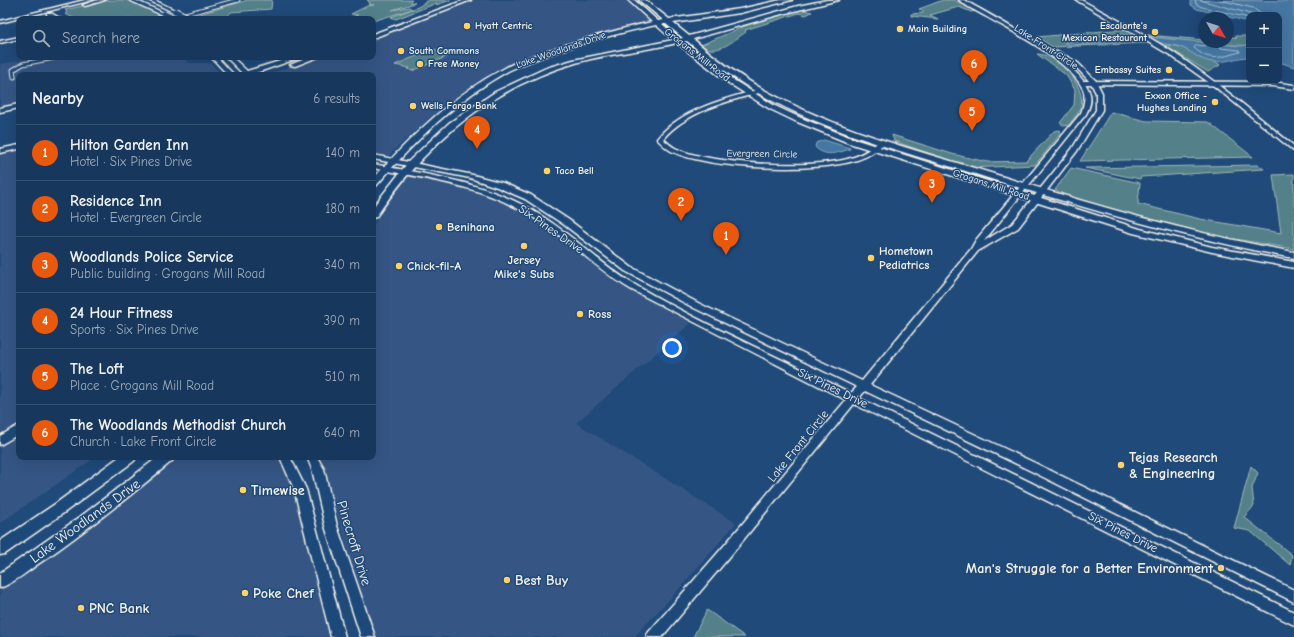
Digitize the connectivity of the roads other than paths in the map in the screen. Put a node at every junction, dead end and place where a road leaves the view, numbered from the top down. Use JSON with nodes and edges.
{"nodes":[{"id":1,"x":91,"y":0,"type":"edge"},
{"id":2,"x":103,"y":0,"type":"edge"},
{"id":3,"x":132,"y":0,"type":"edge"},
{"id":4,"x":150,"y":0,"type":"edge"},
{"id":5,"x":238,"y":0,"type":"edge"},
{"id":6,"x":456,"y":0,"type":"edge"},
{"id":7,"x":469,"y":0,"type":"edge"},
{"id":8,"x":631,"y":0,"type":"edge"},
{"id":9,"x":642,"y":0,"type":"edge"},
{"id":10,"x":789,"y":0,"type":"edge"},
{"id":11,"x":836,"y":0,"type":"edge"},
{"id":12,"x":961,"y":0,"type":"edge"},
{"id":13,"x":973,"y":0,"type":"edge"},
{"id":14,"x":1078,"y":0,"type":"edge"},
{"id":15,"x":215,"y":7,"type":"junction"},
{"id":16,"x":49,"y":14,"type":"junction"},
{"id":17,"x":25,"y":16,"type":"edge"},
{"id":18,"x":40,"y":16,"type":"edge"},
{"id":19,"x":53,"y":16,"type":"edge"},
{"id":20,"x":168,"y":16,"type":"edge"},
{"id":21,"x":179,"y":16,"type":"edge"},
{"id":22,"x":182,"y":16,"type":"edge"},
{"id":23,"x":185,"y":16,"type":"edge"},
{"id":24,"x":649,"y":16,"type":"junction"},
{"id":25,"x":661,"y":16,"type":"junction"},
{"id":26,"x":16,"y":18,"type":"edge"},
{"id":27,"x":689,"y":18,"type":"junction"},
{"id":28,"x":668,"y":21,"type":"junction"},
{"id":29,"x":0,"y":22,"type":"edge"},
{"id":30,"x":16,"y":22,"type":"edge"},
{"id":31,"x":657,"y":23,"type":"junction"},
{"id":32,"x":0,"y":26,"type":"edge"},
{"id":33,"x":644,"y":26,"type":"junction"},
{"id":34,"x":376,"y":29,"type":"edge"},
{"id":35,"x":703,"y":34,"type":"junction"},
{"id":36,"x":376,"y":35,"type":"edge"},
{"id":37,"x":16,"y":39,"type":"edge"},
{"id":38,"x":599,"y":39,"type":"junction"},
{"id":39,"x":687,"y":39,"type":"junction"},
{"id":40,"x":677,"y":41,"type":"junction"},
{"id":41,"x":0,"y":42,"type":"edge"},
{"id":42,"x":660,"y":44,"type":"junction"},
{"id":43,"x":685,"y":47,"type":"junction"},
{"id":44,"x":698,"y":47,"type":"junction"},
{"id":45,"x":616,"y":52,"type":"junction"},
{"id":46,"x":44,"y":60,"type":"edge"},
{"id":47,"x":217,"y":60,"type":"edge"},
{"id":48,"x":232,"y":60,"type":"edge"},
{"id":49,"x":290,"y":60,"type":"edge"},
{"id":50,"x":306,"y":60,"type":"edge"},
{"id":51,"x":228,"y":72,"type":"edge"},
{"id":52,"x":242,"y":72,"type":"edge"},
{"id":53,"x":253,"y":72,"type":"edge"},
{"id":54,"x":270,"y":72,"type":"edge"},
{"id":55,"x":14,"y":78,"type":"dead end"},
{"id":56,"x":1082,"y":82,"type":"junction"},
{"id":57,"x":1094,"y":82,"type":"junction"},
{"id":58,"x":1219,"y":85,"type":"junction"},
{"id":59,"x":1294,"y":87,"type":"edge"},
{"id":60,"x":761,"y":91,"type":"junction"},
{"id":61,"x":749,"y":94,"type":"junction"},
{"id":62,"x":458,"y":102,"type":"junction"},
{"id":63,"x":16,"y":107,"type":"edge"},
{"id":64,"x":0,"y":110,"type":"edge"},
{"id":65,"x":16,"y":112,"type":"edge"},
{"id":66,"x":445,"y":113,"type":"junction"},
{"id":67,"x":0,"y":115,"type":"edge"},
{"id":68,"x":461,"y":117,"type":"junction"},
{"id":69,"x":448,"y":128,"type":"junction"},
{"id":70,"x":882,"y":142,"type":"junction"},
{"id":71,"x":1294,"y":145,"type":"edge"},
{"id":72,"x":16,"y":148,"type":"edge"},
{"id":73,"x":875,"y":149,"type":"junction"},
{"id":74,"x":1294,"y":149,"type":"edge"},
{"id":75,"x":0,"y":151,"type":"edge"},
{"id":76,"x":376,"y":158,"type":"edge"},
{"id":77,"x":393,"y":162,"type":"junction"},
{"id":78,"x":376,"y":167,"type":"edge"},
{"id":79,"x":408,"y":168,"type":"junction"},
{"id":80,"x":386,"y":169,"type":"junction"},
{"id":81,"x":376,"y":181,"type":"edge"},
{"id":82,"x":1022,"y":190,"type":"junction"},
{"id":83,"x":1038,"y":196,"type":"junction"},
{"id":84,"x":528,"y":197,"type":"junction"},
{"id":85,"x":514,"y":203,"type":"junction"},
{"id":86,"x":376,"y":210,"type":"edge"},
{"id":87,"x":1151,"y":230,"type":"junction"},
{"id":88,"x":975,"y":250,"type":"junction"},
{"id":89,"x":607,"y":253,"type":"junction"},
{"id":90,"x":1294,"y":255,"type":"edge"},
{"id":91,"x":594,"y":259,"type":"junction"},
{"id":92,"x":1294,"y":265,"type":"edge"},
{"id":93,"x":697,"y":306,"type":"junction"},
{"id":94,"x":685,"y":315,"type":"junction"},
{"id":95,"x":864,"y":386,"type":"junction"},
{"id":96,"x":853,"y":398,"type":"junction"},
{"id":97,"x":16,"y":431,"type":"edge"},
{"id":98,"x":0,"y":441,"type":"edge"},
{"id":99,"x":125,"y":460,"type":"edge"},
{"id":100,"x":163,"y":460,"type":"edge"},
{"id":101,"x":286,"y":460,"type":"edge"},
{"id":102,"x":314,"y":460,"type":"edge"},
{"id":103,"x":0,"y":549,"type":"edge"},
{"id":104,"x":0,"y":581,"type":"edge"},
{"id":105,"x":1294,"y":596,"type":"edge"},
{"id":106,"x":1294,"y":619,"type":"edge"},
{"id":107,"x":338,"y":637,"type":"edge"},
{"id":108,"x":368,"y":637,"type":"edge"},
{"id":109,"x":653,"y":637,"type":"edge"}],
"edges":[{"from":1,"to":17,"type":"street"},
{"from":2,"to":16,"type":"street"},
{"from":3,"to":20,"type":"street","bridge":true},
{"from":4,"to":23,"type":"street","bridge":true},
{"from":5,"to":15,"type":"street"},
{"from":6,"to":34,"type":"street"},
{"from":7,"to":36,"type":"street"},
{"from":8,"to":24,"type":"main road","name":"Grogans Mill Road"},
{"from":9,"to":25,"type":"main road","name":"Grogans Mill Road"},
{"from":10,"to":27,"type":"main road","name":"Lake Woodlands Drive"},
{"from":11,"to":35,"type":"main road","name":"Lake Woodlands Drive"},
{"from":12,"to":56,"type":"street","name":"Lake Front Circle"},
{"from":13,"to":57,"type":"street","name":"Lake Front Circle"},
{"from":14,"to":58,"type":"street"},
{"from":15,"to":21,"type":"street"},
{"from":15,"to":22,"type":"street"},
{"from":16,"to":18,"type":"street"},
{"from":16,"to":19,"type":"street"},
{"from":24,"to":31,"type":"main road","name":"Grogans Mill Road"},
{"from":24,"to":33,"type":"main road"},
{"from":25,"to":27,"type":"main road"},
{"from":25,"to":28,"type":"main road","name":"Grogans Mill Road"},
{"from":26,"to":29,"type":"street"},
{"from":27,"to":28,"type":"main road","name":"Lake Woodlands Drive"},
{"from":28,"to":31,"type":"main road","name":"Lake Woodlands Drive"},
{"from":28,"to":39,"type":"main road","name":"Grogans Mill Road"},
{"from":30,"to":32,"type":"street"},
{"from":31,"to":33,"type":"main road","name":"Lake Woodlands Drive"},
{"from":31,"to":40,"type":"main road","name":"Grogans Mill Road"},
{"from":33,"to":38,"type":"main road","name":"Lake Woodlands Drive"},
{"from":35,"to":39,"type":"main road","name":"Lake Woodlands Drive"},
{"from":35,"to":44,"type":"main road"},
{"from":37,"to":41,"type":"street"},
{"from":38,"to":45,"type":"main road"},
{"from":38,"to":62,"type":"main road","name":"Lake Woodlands Drive"},
{"from":39,"to":40,"type":"main road","name":"Lake Woodlands Drive"},
{"from":39,"to":44,"type":"main road","name":"Grogans Mill Road"},
{"from":40,"to":42,"type":"main road","name":"Lake Woodlands Drive"},
{"from":40,"to":43,"type":"main road","name":"Grogans Mill Road"},
{"from":42,"to":43,"type":"main road"},
{"from":42,"to":45,"type":"main road","name":"Lake Woodlands Drive"},
{"from":43,"to":61,"type":"main road","name":"Grogans Mill Road"},
{"from":44,"to":60,"type":"main road","name":"Grogans Mill Road"},
{"from":45,"to":68,"type":"main road","name":"Lake Woodlands Drive"},
{"from":46,"to":55,"type":"street"},
{"from":47,"to":51,"type":"street"},
{"from":48,"to":52,"type":"street"},
{"from":49,"to":53,"type":"street"},
{"from":50,"to":54,"type":"street"},
{"from":56,"to":57,"type":"street"},
{"from":56,"to":82,"type":"street","name":"Lake Front Circle"},
{"from":57,"to":58,"type":"street"},
{"from":57,"to":83,"type":"street","name":"Lake Front Circle"},
{"from":58,"to":59,"type":"street"},
{"from":58,"to":71,"type":"street"},
{"from":58,"to":74,"type":"street"},
{"from":60,"to":61,"type":"street","name":"Evergreen Circle"},
{"from":60,"to":70,"type":"main road","name":"Grogans Mill Road"},
{"from":61,"to":73,"type":"main road","name":"Grogans Mill Road"},
{"from":61,"to":73,"type":"street","name":"Evergreen Circle"},
{"from":62,"to":66,"type":"main road","name":"Lake Woodlands Drive"},
{"from":62,"to":68,"type":"main road"},
{"from":63,"to":64,"type":"street"},
{"from":65,"to":67,"type":"street"},
{"from":66,"to":69,"type":"main road"},
{"from":66,"to":77,"type":"main road","name":"Lake Woodlands Drive"},
{"from":68,"to":69,"type":"main road","name":"Lake Woodlands Drive"},
{"from":69,"to":79,"type":"main road","name":"Lake Woodlands Drive"},
{"from":70,"to":73,"type":"street","name":"Evergreen Circle"},
{"from":70,"to":82,"type":"main road","name":"Grogans Mill Road"},
{"from":72,"to":75,"type":"street"},
{"from":73,"to":82,"type":"main road","name":"Grogans Mill Road"},
{"from":76,"to":77,"type":"street","name":"Six Pines Drive"},
{"from":77,"to":79,"type":"street","name":"Six Pines Drive"},
{"from":77,"to":80,"type":"main road","name":"Lake Woodlands Drive"},
{"from":78,"to":80,"type":"street","name":"Six Pines Drive"},
{"from":79,"to":80,"type":"street","name":"Six Pines Drive"},
{"from":79,"to":84,"type":"street","name":"Six Pines Drive"},
{"from":79,"to":85,"type":"street","name":"Six Pines Drive"},
{"from":79,"to":86,"type":"main road","name":"Lake Woodlands Drive"},
{"from":80,"to":81,"type":"main road","name":"Lake Woodlands Drive"},
{"from":82,"to":83,"type":"main road","name":"Grogans Mill Road"},
{"from":82,"to":88,"type":"street","name":"Lake Front Circle"},
{"from":83,"to":87,"type":"main road","name":"Grogans Mill Road"},
{"from":83,"to":88,"type":"street","name":"Lake Front Circle"},
{"from":84,"to":85,"type":"street"},
{"from":84,"to":89,"type":"street","name":"Six Pines Drive"},
{"from":85,"to":91,"type":"street","name":"Six Pines Drive"},
{"from":87,"to":90,"type":"main road","name":"Grogans Mill Road"},
{"from":87,"to":92,"type":"main road","name":"Grogans Mill Road"},
{"from":88,"to":95,"type":"street","name":"Lake Front Circle"},
{"from":89,"to":91,"type":"street"},
{"from":89,"to":93,"type":"street","name":"Six Pines Drive"},
{"from":91,"to":94,"type":"street","name":"Six Pines Drive"},
{"from":93,"to":94,"type":"street"},
{"from":93,"to":95,"type":"street","name":"Six Pines Drive"},
{"from":94,"to":96,"type":"street","name":"Six Pines Drive"},
{"from":95,"to":96,"type":"street","name":"Lake Front Circle"},
{"from":95,"to":105,"type":"street","name":"Six Pines Drive"},
{"from":96,"to":106,"type":"street","name":"Six Pines Drive"},
{"from":96,"to":109,"type":"street","name":"Lake Front Circle"},
{"from":97,"to":98,"type":"street"},
{"from":99,"to":103,"type":"main road","name":"Lake Woodlands Drive"},
{"from":100,"to":104,"type":"main road","name":"Lake Woodlands Drive"},
{"from":101,"to":107,"type":"street"},
{"from":102,"to":108,"type":"street","name":"Pinecroft Drive"}]}
